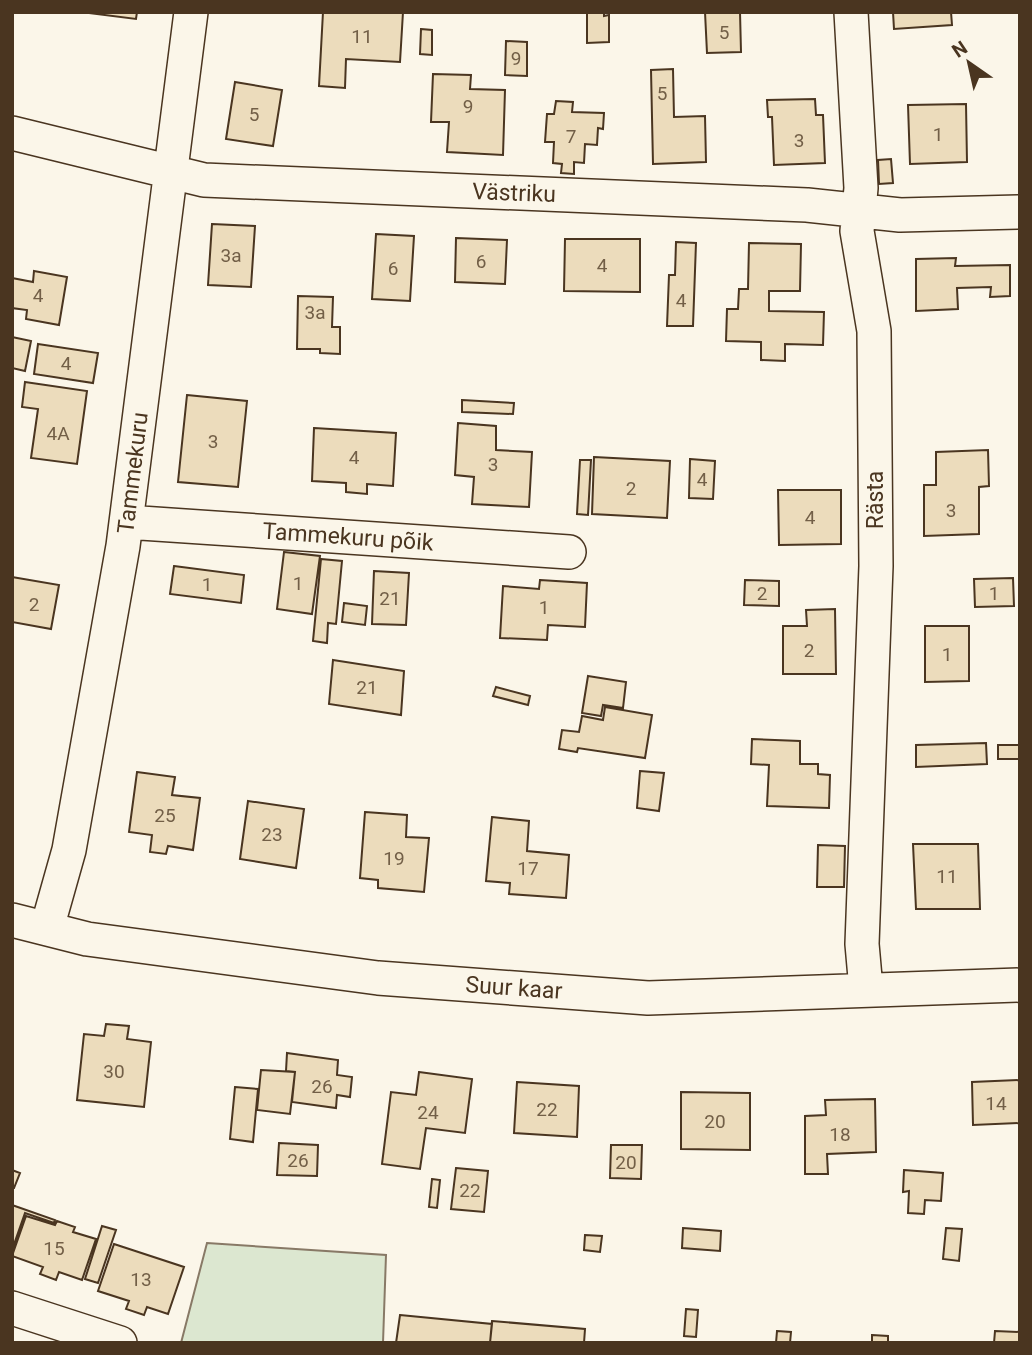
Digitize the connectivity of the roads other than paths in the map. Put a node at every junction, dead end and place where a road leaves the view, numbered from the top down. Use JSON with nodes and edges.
{"nodes":[{"id":1,"x":191,"y":12,"type":"edge"},
{"id":2,"x":851,"y":12,"type":"edge"},
{"id":3,"x":12,"y":133,"type":"edge"},
{"id":4,"x":171,"y":172,"type":"junction"},
{"id":5,"x":859,"y":210,"type":"junction"},
{"id":6,"x":1020,"y":212,"type":"edge"},
{"id":7,"x":126,"y":522,"type":"junction"},
{"id":8,"x":569,"y":552,"type":"dead end"},
{"id":9,"x":12,"y":920,"type":"edge"},
{"id":10,"x":47,"y":928,"type":"junction"},
{"id":11,"x":1020,"y":985,"type":"edge"},
{"id":12,"x":866,"y":989,"type":"junction"},
{"id":13,"x":12,"y":1308,"type":"edge"},
{"id":14,"x":120,"y":1343,"type":"edge"}],
"edges":[{"from":1,"to":4,"type":"street","name":"Tammekuru"},
{"from":2,"to":5,"type":"street","name":"Rästa"},
{"from":3,"to":4,"type":"street","name":"Västriku"},
{"from":4,"to":5,"type":"street","name":"Västriku"},
{"from":4,"to":7,"type":"street","name":"Tammekuru"},
{"from":5,"to":6,"type":"street","name":"Västriku"},
{"from":5,"to":12,"type":"street","name":"Rästa"},
{"from":7,"to":8,"type":"street","name":"Tammekuru põik"},
{"from":7,"to":10,"type":"street","name":"Tammekuru"},
{"from":9,"to":10,"type":"street","name":"Suur kaar"},
{"from":10,"to":12,"type":"street","name":"Suur kaar"},
{"from":11,"to":12,"type":"street","name":"Suur kaar"},
{"from":13,"to":14,"type":"street"}]}
